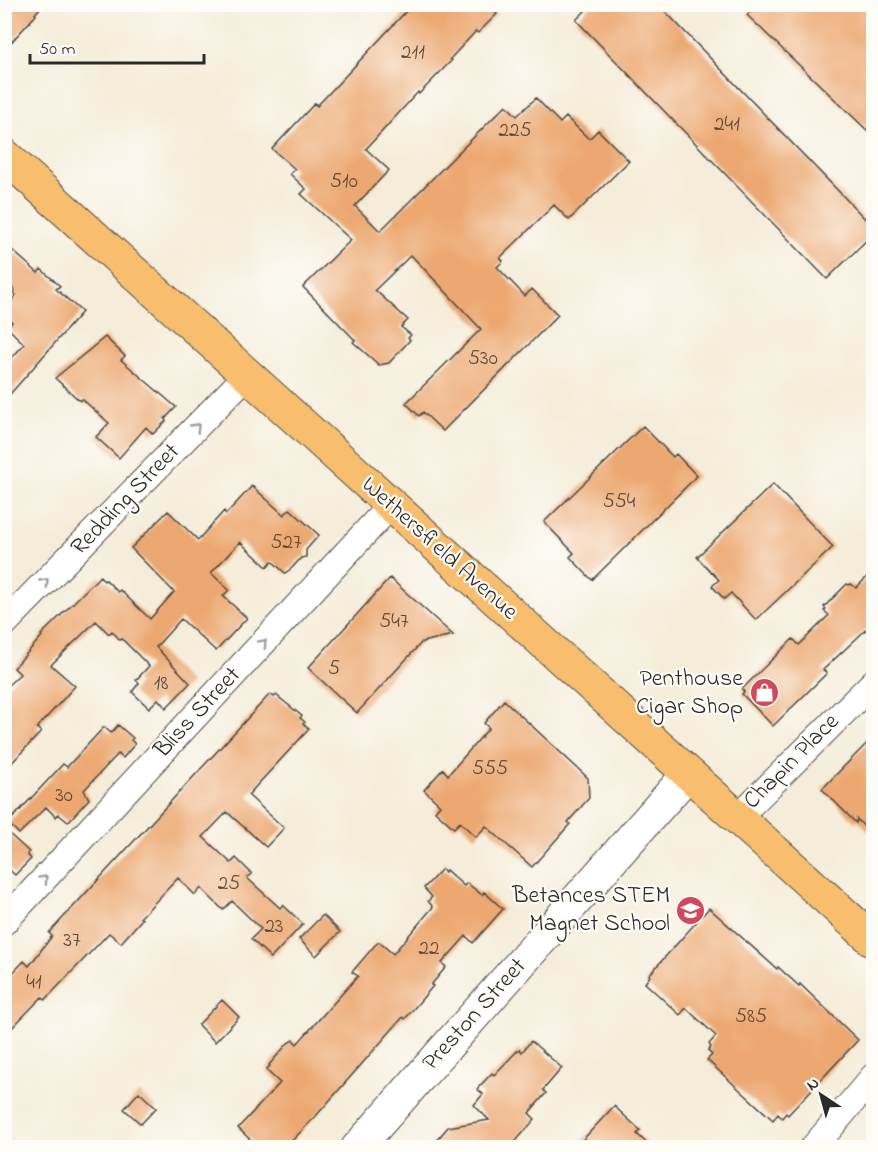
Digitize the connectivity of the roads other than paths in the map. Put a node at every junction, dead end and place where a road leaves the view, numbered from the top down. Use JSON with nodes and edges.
{"nodes":[{"id":1,"x":8,"y":166,"type":"edge"},
{"id":2,"x":247,"y":375,"type":"junction"},
{"id":3,"x":391,"y":505,"type":"junction"},
{"id":4,"x":4,"y":624,"type":"edge"},
{"id":5,"x":873,"y":682,"type":"edge"},
{"id":6,"x":688,"y":774,"type":"junction"},
{"id":7,"x":737,"y":818,"type":"junction"},
{"id":8,"x":4,"y":921,"type":"edge"},
{"id":9,"x":873,"y":941,"type":"edge"},
{"id":10,"x":873,"y":1076,"type":"edge"},
{"id":11,"x":357,"y":1148,"type":"edge"},
{"id":12,"x":813,"y":1148,"type":"edge"}],
"edges":[{"from":1,"to":2,"type":"main road","name":"Wethersfield Avenue"},
{"from":2,"to":3,"type":"main road","name":"Wethersfield Avenue"},
{"from":4,"to":2,"type":"street","name":"Redding Street","one_way":true},
{"from":3,"to":6,"type":"main road","name":"Wethersfield Avenue"},
{"from":8,"to":3,"type":"street","name":"Bliss Street","one_way":true},
{"from":5,"to":7,"type":"street","name":"Chapin Place"},
{"from":6,"to":7,"type":"main road","name":"Wethersfield Avenue"},
{"from":6,"to":11,"type":"street","name":"Preston Street"},
{"from":7,"to":9,"type":"main road","name":"Wethersfield Avenue"},
{"from":10,"to":12,"type":"street"}]}
